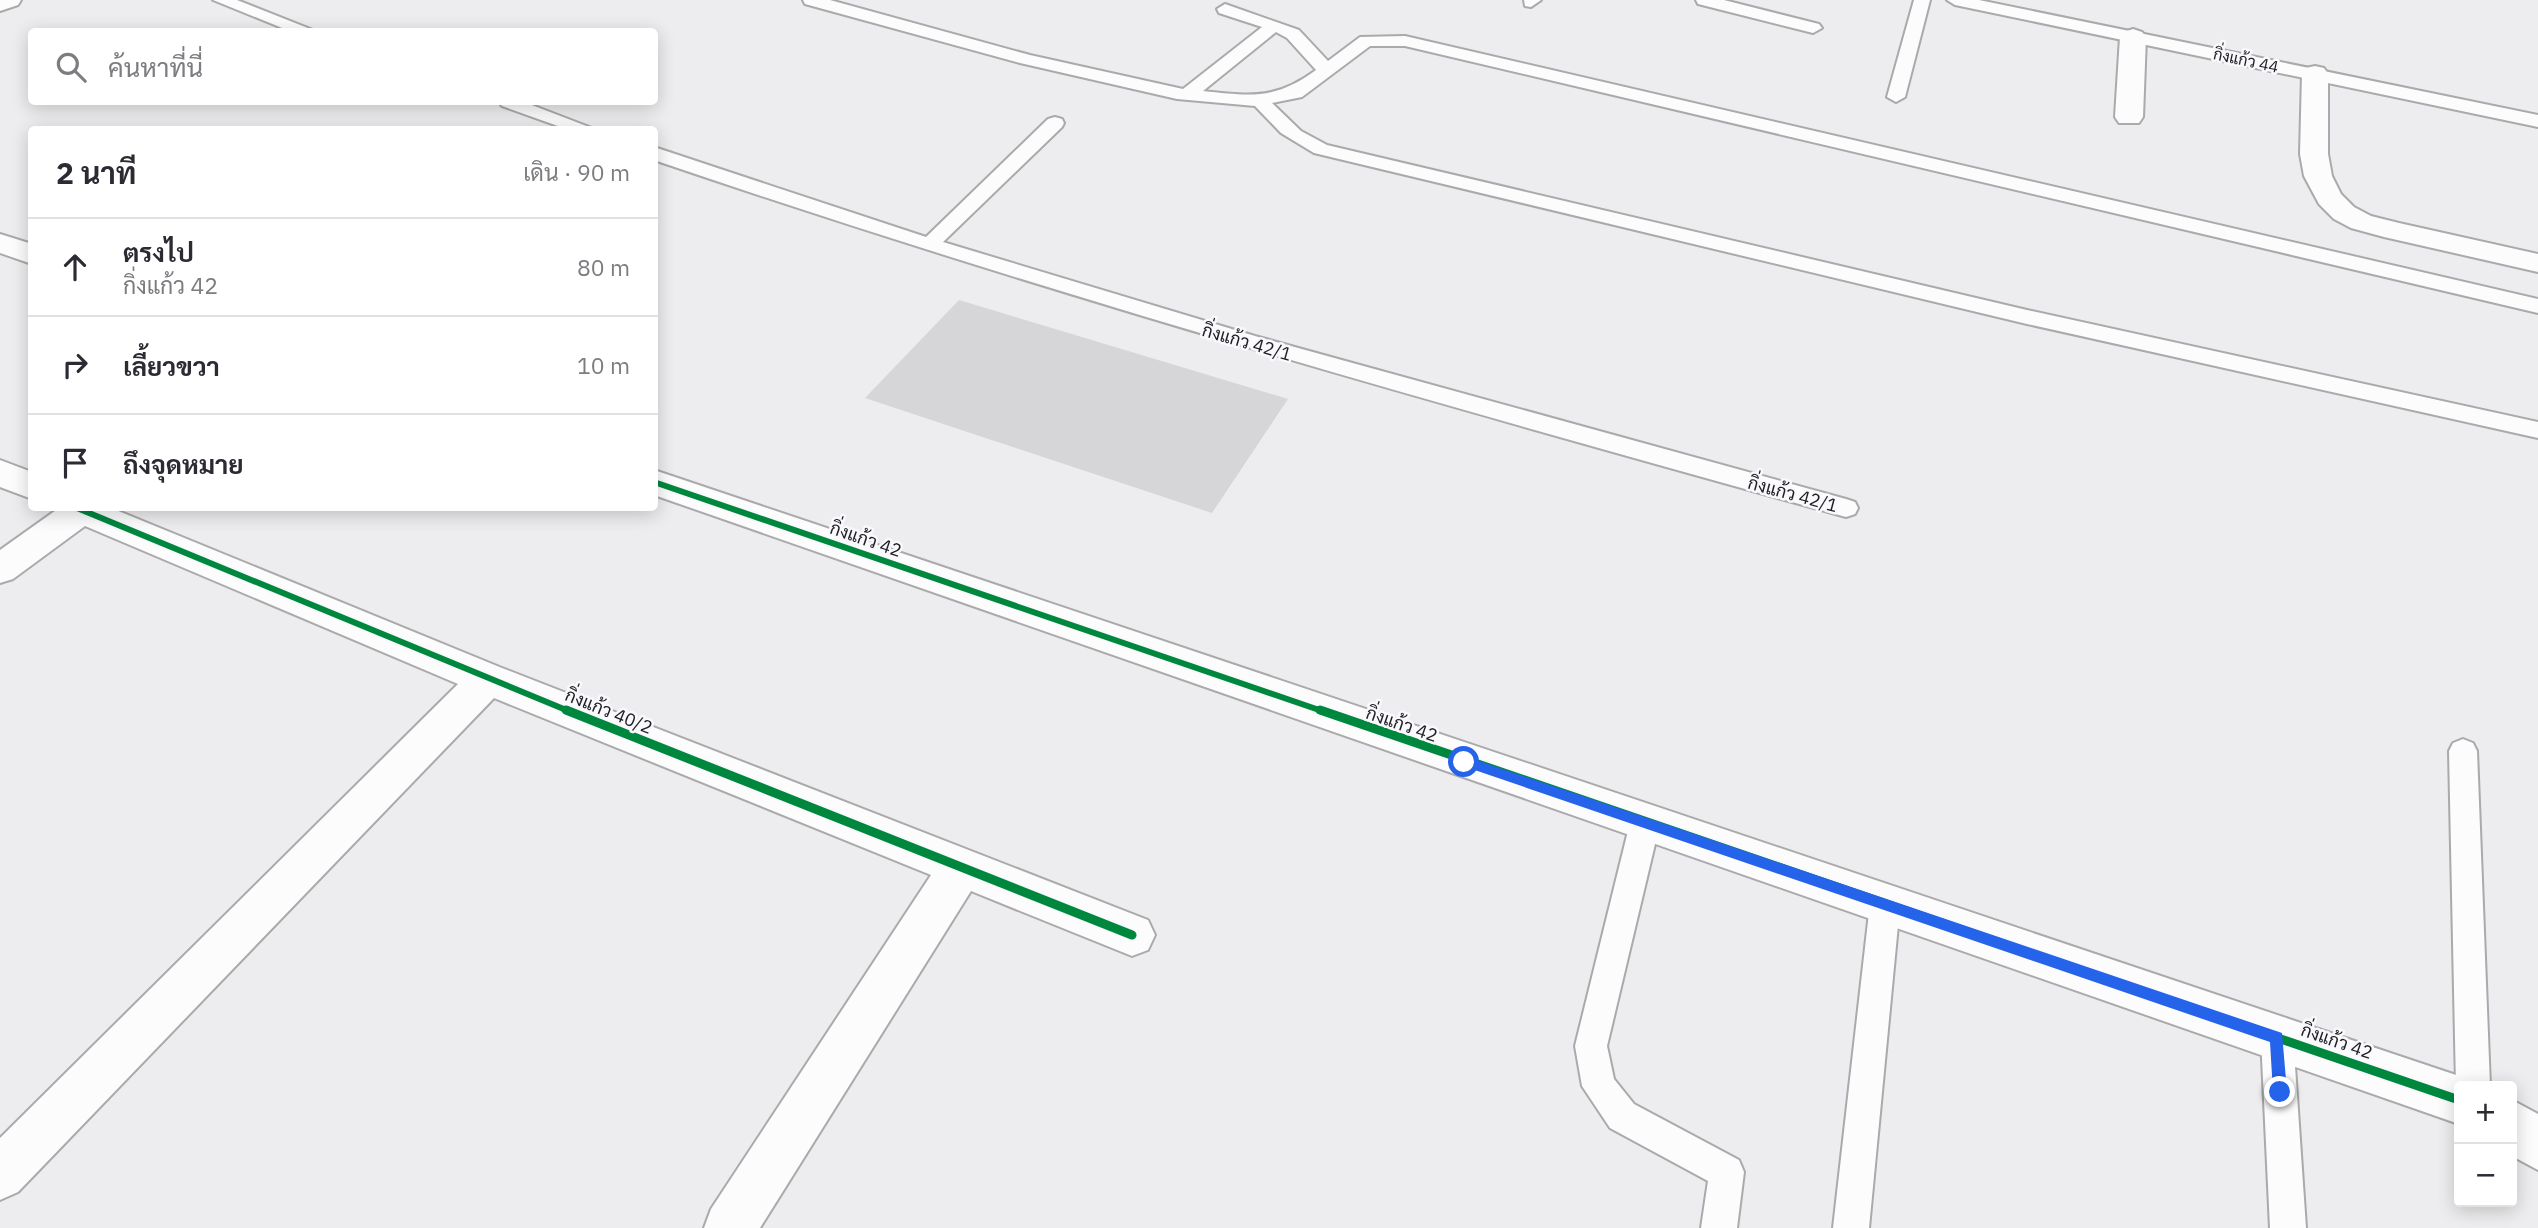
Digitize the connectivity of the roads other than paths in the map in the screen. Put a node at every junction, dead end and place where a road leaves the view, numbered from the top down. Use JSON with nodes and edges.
{"nodes":[{"id":1,"x":9,"y":0,"type":"edge"},
{"id":2,"x":221,"y":0,"type":"edge"},
{"id":3,"x":811,"y":0,"type":"edge"},
{"id":4,"x":1704,"y":0,"type":"edge"},
{"id":5,"x":1922,"y":0,"type":"edge"},
{"id":6,"x":1955,"y":0,"type":"edge"},
{"id":7,"x":0,"y":4,"type":"edge"},
{"id":8,"x":1225,"y":9,"type":"dead end"},
{"id":9,"x":1275,"y":25,"type":"junction"},
{"id":10,"x":299,"y":28,"type":"edge"},
{"id":11,"x":1813,"y":28,"type":"dead end"},
{"id":12,"x":2133,"y":37,"type":"junction"},
{"id":13,"x":1325,"y":69,"type":"junction"},
{"id":14,"x":2315,"y":75,"type":"junction"},
{"id":15,"x":1187,"y":95,"type":"junction"},
{"id":16,"x":1896,"y":97,"type":"dead end"},
{"id":17,"x":1260,"y":101,"type":"junction"},
{"id":18,"x":517,"y":105,"type":"edge"},
{"id":19,"x":2130,"y":117,"type":"dead end"},
{"id":20,"x":2538,"y":121,"type":"edge"},
{"id":21,"x":1055,"y":123,"type":"dead end"},
{"id":22,"x":577,"y":126,"type":"edge"},
{"id":23,"x":658,"y":154,"type":"edge"},
{"id":24,"x":0,"y":243,"type":"edge"},
{"id":25,"x":931,"y":243,"type":"junction"},
{"id":26,"x":28,"y":254,"type":"edge"},
{"id":27,"x":2538,"y":263,"type":"edge"},
{"id":28,"x":2538,"y":306,"type":"edge"},
{"id":29,"x":2538,"y":430,"type":"edge"},
{"id":30,"x":0,"y":472,"type":"edge"},
{"id":31,"x":658,"y":483,"type":"edge"},
{"id":32,"x":28,"y":485,"type":"edge"},
{"id":33,"x":1846,"y":508,"type":"dead end"},
{"id":34,"x":76,"y":511,"type":"edge"},
{"id":35,"x":84,"y":511,"type":"edge"},
{"id":36,"x":0,"y":569,"type":"edge"},
{"id":37,"x":488,"y":679,"type":"junction"},
{"id":38,"x":2463,"y":751,"type":"dead end"},
{"id":39,"x":1645,"y":823,"type":"junction"},
{"id":40,"x":961,"y":868,"type":"junction"},
{"id":41,"x":1885,"y":904,"type":"junction"},
{"id":42,"x":1132,"y":935,"type":"dead end"},
{"id":43,"x":2277,"y":1037,"type":"junction"},
{"id":44,"x":2473,"y":1081,"type":"edge"},
{"id":45,"x":2454,"y":1098,"type":"edge"},
{"id":46,"x":2517,"y":1129,"type":"edge"},
{"id":47,"x":2538,"y":1145,"type":"edge"},
{"id":48,"x":0,"y":1174,"type":"edge"},
{"id":49,"x":730,"y":1228,"type":"edge"},
{"id":50,"x":1719,"y":1228,"type":"edge"},
{"id":51,"x":1851,"y":1228,"type":"edge"},
{"id":52,"x":2288,"y":1228,"type":"edge"}],
"edges":[{"from":1,"to":7,"type":"street"},
{"from":2,"to":10,"type":"lane"},
{"from":3,"to":15,"type":"lane"},
{"from":4,"to":11,"type":"lane"},
{"from":5,"to":16,"type":"lane"},
{"from":6,"to":12,"type":"lane","name":"กิ่งแก้ว 44"},
{"from":8,"to":9,"type":"lane"},
{"from":9,"to":13,"type":"lane"},
{"from":9,"to":15,"type":"lane"},
{"from":12,"to":14,"type":"lane","name":"กิ่งแก้ว 44"},
{"from":12,"to":19,"type":"street"},
{"from":13,"to":17,"type":"lane"},
{"from":13,"to":28,"type":"lane"},
{"from":14,"to":20,"type":"lane","name":"กิ่งแก้ว 44"},
{"from":14,"to":27,"type":"street"},
{"from":15,"to":17,"type":"lane"},
{"from":17,"to":29,"type":"lane"},
{"from":18,"to":22,"type":"lane"},
{"from":21,"to":25,"type":"lane"},
{"from":23,"to":25,"type":"lane","name":"กิ่งแก้ว 42/1"},
{"from":24,"to":26,"type":"street"},
{"from":25,"to":33,"type":"lane","name":"กิ่งแก้ว 42/1"},
{"from":30,"to":32,"type":"street"},
{"from":31,"to":39,"type":"street","name":"กิ่งแก้ว 42"},
{"from":34,"to":36,"type":"street"},
{"from":35,"to":37,"type":"street","name":"กิ่งแก้ว 40/2"},
{"from":37,"to":40,"type":"street","name":"กิ่งแก้ว 40/2"},
{"from":37,"to":48,"type":"street"},
{"from":38,"to":44,"type":"lane"},
{"from":39,"to":41,"type":"street","name":"กิ่งแก้ว 42"},
{"from":39,"to":50,"type":"lane"},
{"from":40,"to":42,"type":"street","name":"กิ่งแก้ว 40/2"},
{"from":40,"to":49,"type":"street"},
{"from":41,"to":43,"type":"street","name":"กิ่งแก้ว 42"},
{"from":41,"to":51,"type":"lane"},
{"from":43,"to":45,"type":"street","name":"กิ่งแก้ว 42"},
{"from":43,"to":52,"type":"lane"},
{"from":46,"to":47,"type":"street"}]}
